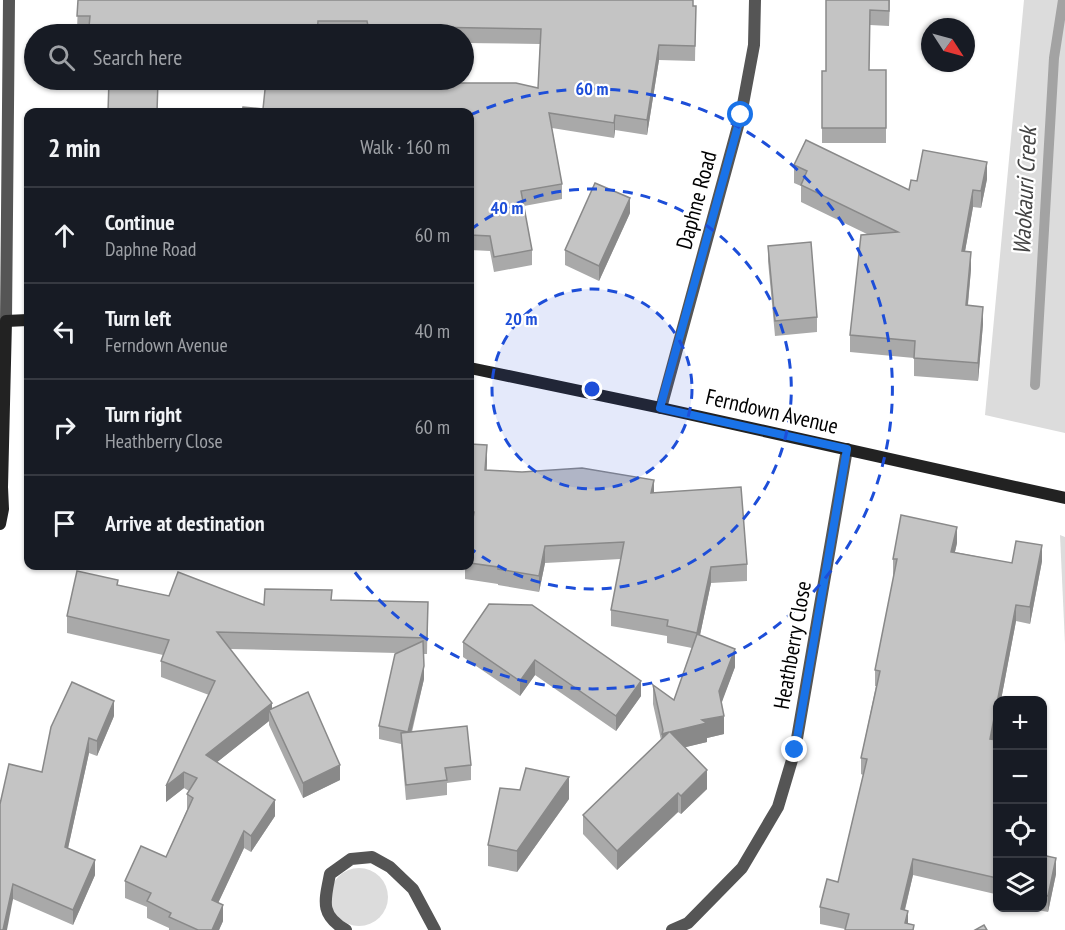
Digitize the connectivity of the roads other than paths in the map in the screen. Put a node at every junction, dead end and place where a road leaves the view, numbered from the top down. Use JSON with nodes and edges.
{"nodes":[{"id":1,"x":9,"y":0,"type":"edge"},
{"id":2,"x":755,"y":0,"type":"edge"},
{"id":3,"x":24,"y":320,"type":"edge"},
{"id":4,"x":6,"y":321,"type":"junction"},
{"id":5,"x":474,"y":369,"type":"edge"},
{"id":6,"x":660,"y":408,"type":"junction"},
{"id":7,"x":847,"y":449,"type":"junction"},
{"id":8,"x":1065,"y":498,"type":"edge"},
{"id":9,"x":0,"y":524,"type":"edge"},
{"id":10,"x":689,"y":927,"type":"edge"},
{"id":11,"x":346,"y":930,"type":"edge"},
{"id":12,"x":435,"y":930,"type":"edge"},
{"id":13,"x":672,"y":930,"type":"edge"}],
"edges":[{"from":1,"to":4,"type":"street"},
{"from":2,"to":6,"type":"street","name":"Daphne Road"},
{"from":3,"to":4,"type":"main road"},
{"from":4,"to":9,"type":"main road"},
{"from":5,"to":6,"type":"main road","name":"Ferndown Avenue"},
{"from":6,"to":7,"type":"main road","name":"Ferndown Avenue"},
{"from":7,"to":8,"type":"main road","name":"Ferndown Avenue"},
{"from":7,"to":10,"type":"street","name":"Heathberry Close"},
{"from":10,"to":13,"type":"street","name":"Heathberry Close"},
{"from":11,"to":12,"type":"street"}]}
